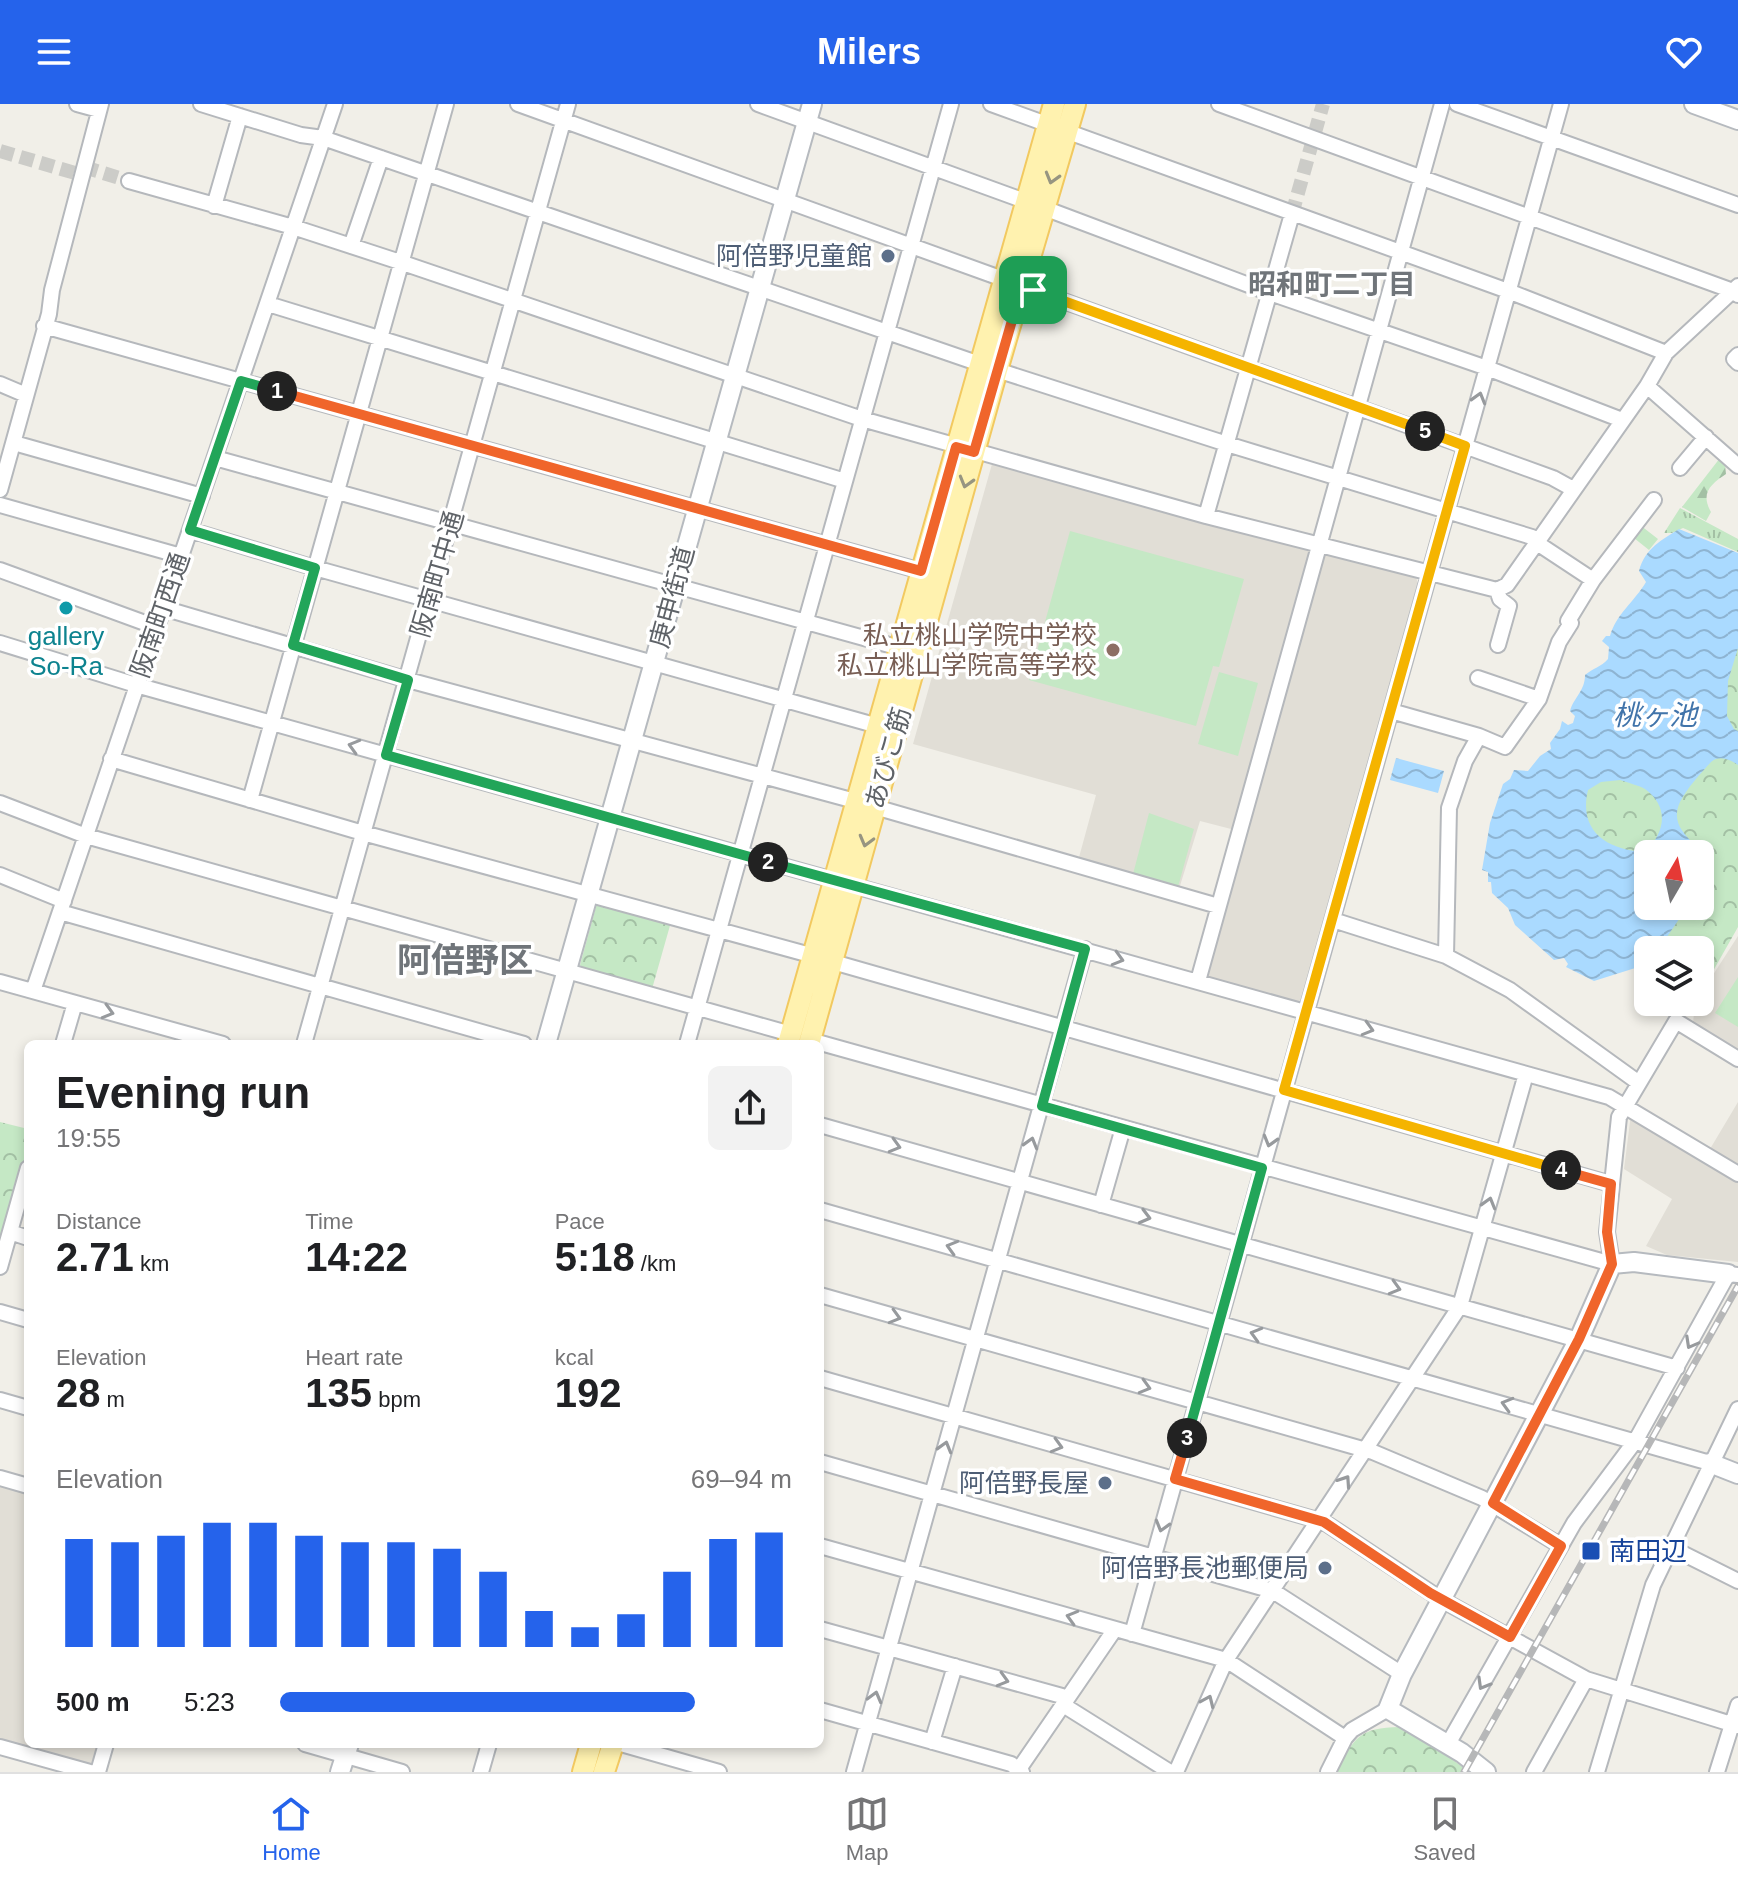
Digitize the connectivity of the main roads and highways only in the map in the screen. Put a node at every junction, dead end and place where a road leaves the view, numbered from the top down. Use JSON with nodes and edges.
{"nodes":[{"id":1,"x":1054,"y":104,"type":"edge"},
{"id":2,"x":1075,"y":104,"type":"edge"},
{"id":3,"x":1057,"y":128,"type":"junction"},
{"id":4,"x":965,"y":450,"type":"junction"},
{"id":5,"x":865,"y":804,"type":"junction"},
{"id":6,"x":799,"y":1040,"type":"edge"},
{"id":7,"x":590,"y":1748,"type":"edge"},
{"id":8,"x":612,"y":1748,"type":"edge"},
{"id":9,"x":583,"y":1772,"type":"edge"},
{"id":10,"x":604,"y":1772,"type":"edge"}],
"edges":[{"from":1,"to":3,"type":"main road","name":"あびこ筋"},
{"from":2,"to":3,"type":"main road","name":"あびこ筋"},
{"from":3,"to":4,"type":"main road","name":"あびこ筋"},
{"from":4,"to":5,"type":"main road","name":"あびこ筋","one_way":true},
{"from":4,"to":5,"type":"main road","name":"あびこ筋"},
{"from":5,"to":6,"type":"main road","name":"あびこ筋"},
{"from":7,"to":9,"type":"main road"},
{"from":8,"to":10,"type":"main road"}]}
